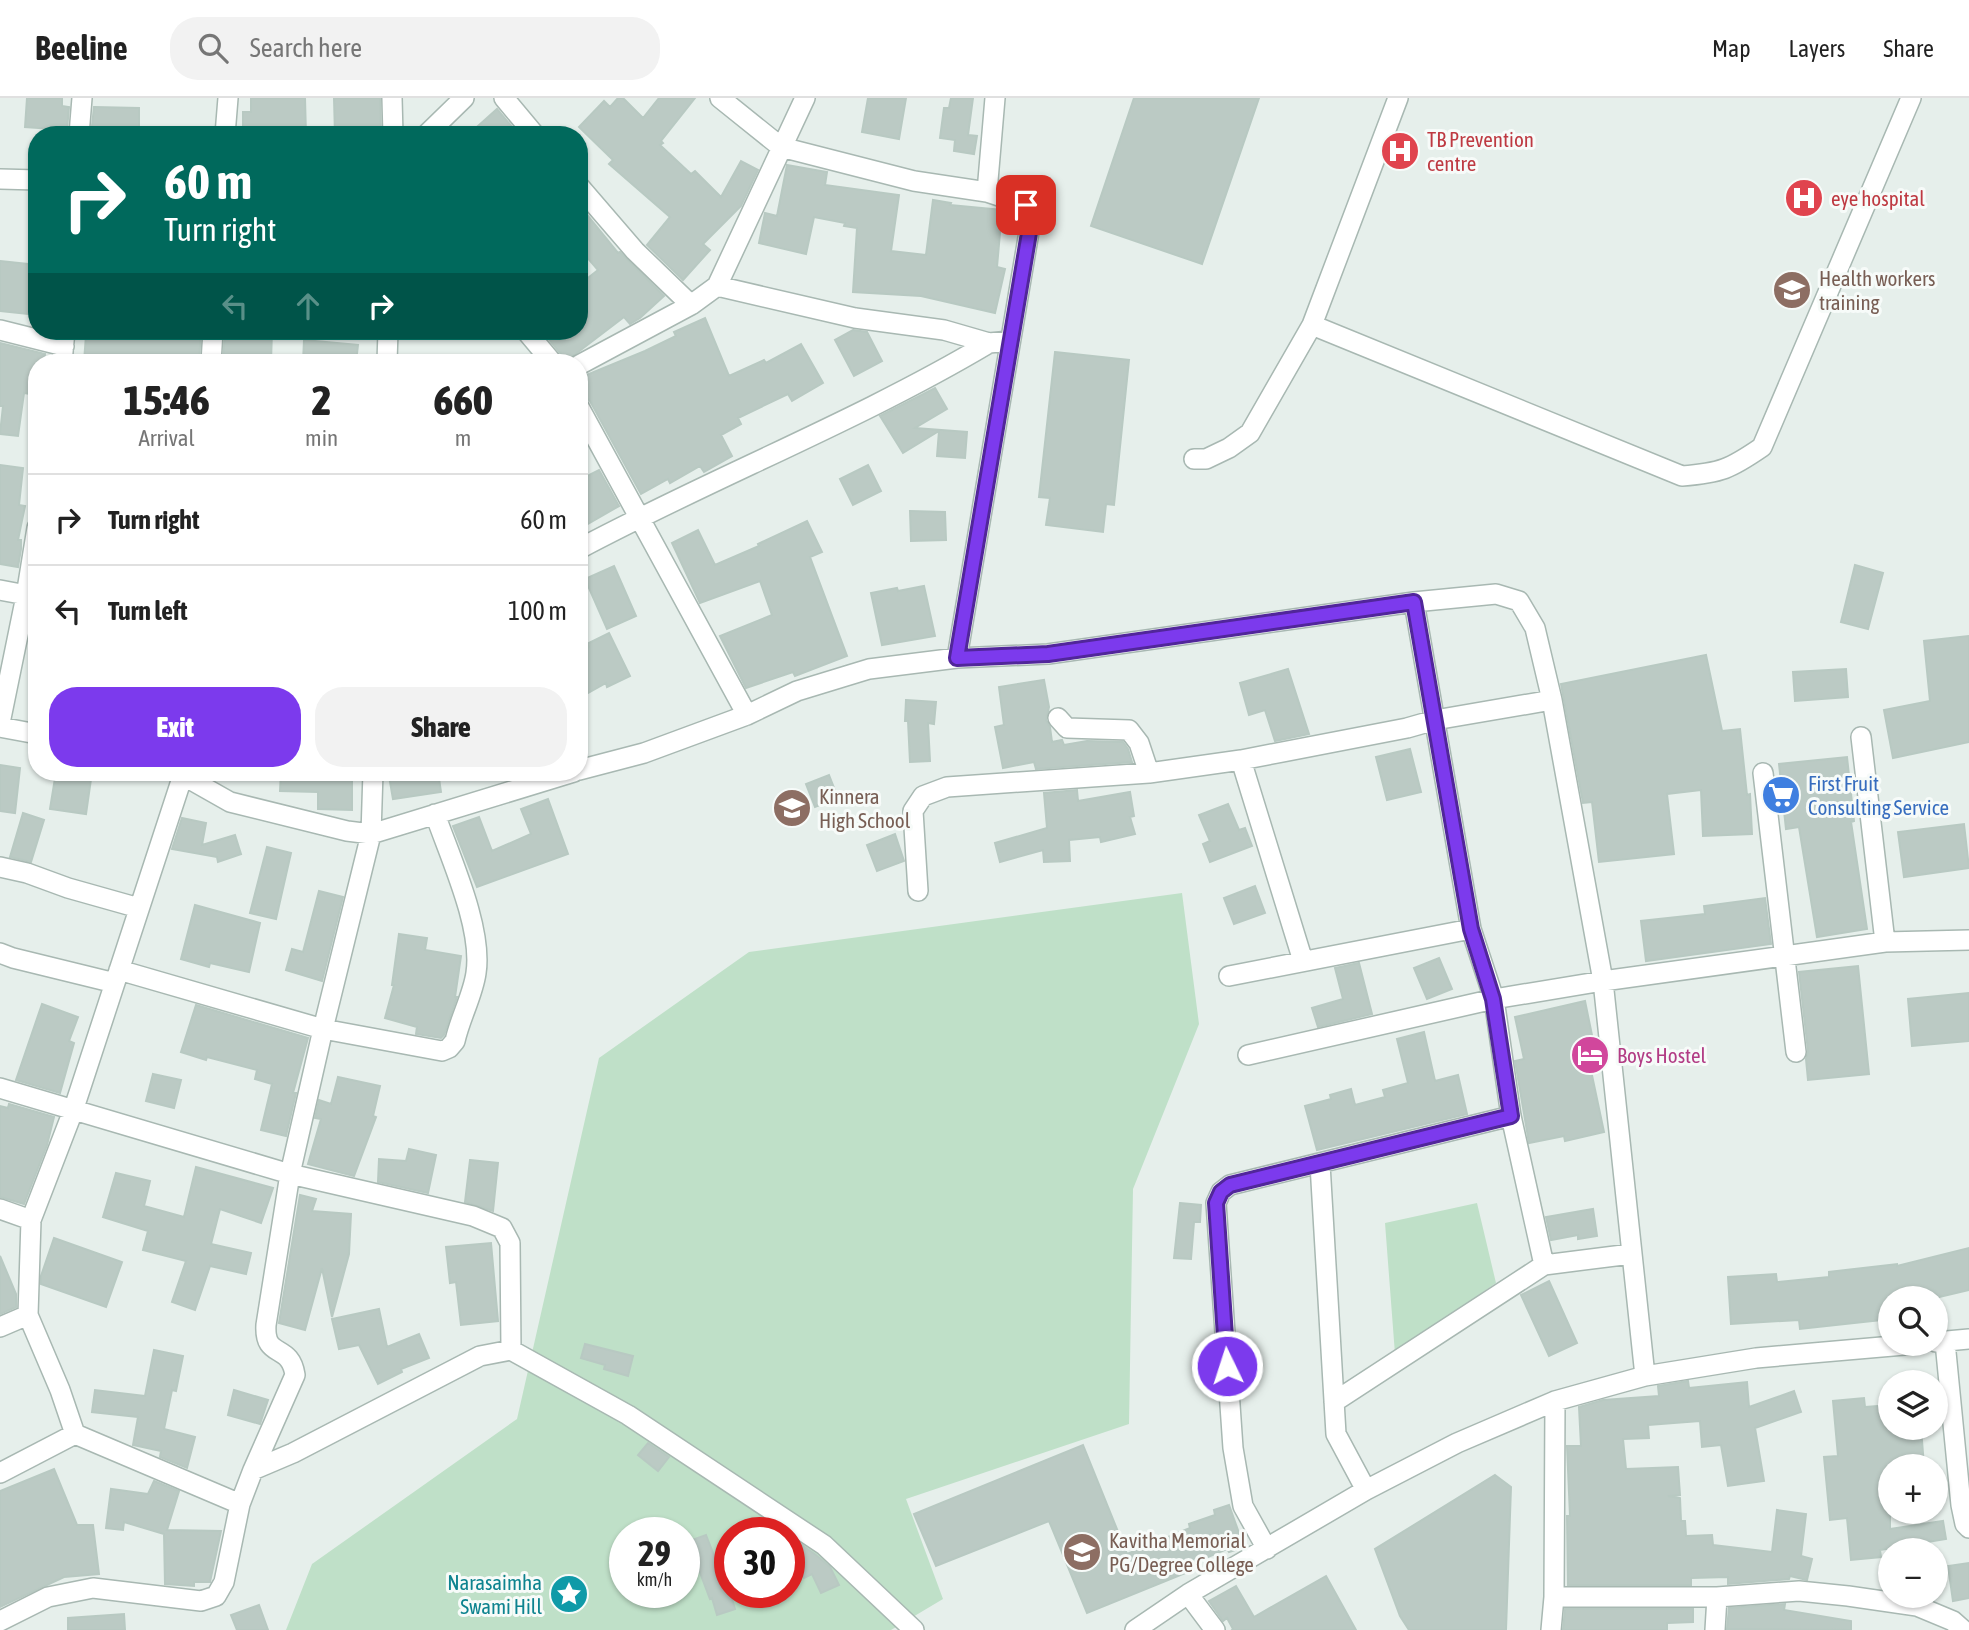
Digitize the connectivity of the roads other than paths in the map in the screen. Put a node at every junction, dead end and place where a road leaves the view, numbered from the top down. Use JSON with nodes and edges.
{"nodes":[{"id":1,"x":82,"y":98,"type":"edge"},
{"id":2,"x":228,"y":98,"type":"edge"},
{"id":3,"x":392,"y":98,"type":"edge"},
{"id":4,"x":464,"y":98,"type":"edge"},
{"id":5,"x":504,"y":98,"type":"edge"},
{"id":6,"x":805,"y":98,"type":"edge"},
{"id":7,"x":995,"y":98,"type":"edge"},
{"id":8,"x":1398,"y":98,"type":"edge"},
{"id":9,"x":1911,"y":98,"type":"edge"},
{"id":10,"x":723,"y":99,"type":"edge"},
{"id":11,"x":80,"y":126,"type":"edge"},
{"id":12,"x":226,"y":126,"type":"edge"},
{"id":13,"x":393,"y":126,"type":"edge"},
{"id":14,"x":435,"y":126,"type":"edge"},
{"id":15,"x":527,"y":126,"type":"edge"},
{"id":16,"x":781,"y":147,"type":"junction"},
{"id":17,"x":0,"y":179,"type":"edge"},
{"id":18,"x":28,"y":180,"type":"edge"},
{"id":19,"x":987,"y":192,"type":"junction"},
{"id":20,"x":588,"y":196,"type":"edge"},
{"id":21,"x":718,"y":286,"type":"junction"},
{"id":22,"x":691,"y":305,"type":"junction"},
{"id":23,"x":1312,"y":325,"type":"junction"},
{"id":24,"x":0,"y":330,"type":"edge"},
{"id":25,"x":28,"y":337,"type":"edge"},
{"id":26,"x":40,"y":340,"type":"edge"},
{"id":27,"x":534,"y":340,"type":"edge"},
{"id":28,"x":1010,"y":341,"type":"junction"},
{"id":29,"x":989,"y":343,"type":"junction"},
{"id":30,"x":64,"y":346,"type":"edge"},
{"id":31,"x":545,"y":354,"type":"edge"},
{"id":32,"x":588,"y":360,"type":"edge"},
{"id":33,"x":588,"y":424,"type":"edge"},
{"id":34,"x":1194,"y":459,"type":"dead end"},
{"id":35,"x":639,"y":517,"type":"junction"},
{"id":36,"x":588,"y":544,"type":"edge"},
{"id":37,"x":0,"y":590,"type":"edge"},
{"id":38,"x":28,"y":595,"type":"edge"},
{"id":39,"x":1414,"y":602,"type":"junction"},
{"id":40,"x":28,"y":612,"type":"edge"},
{"id":41,"x":957,"y":658,"type":"junction"},
{"id":42,"x":1552,"y":700,"type":"junction"},
{"id":43,"x":747,"y":715,"type":"junction"},
{"id":44,"x":1058,"y":718,"type":"dead end"},
{"id":45,"x":1435,"y":720,"type":"junction"},
{"id":46,"x":0,"y":725,"type":"edge"},
{"id":47,"x":28,"y":732,"type":"edge"},
{"id":48,"x":1861,"y":737,"type":"dead end"},
{"id":49,"x":1241,"y":760,"type":"junction"},
{"id":50,"x":588,"y":768,"type":"edge"},
{"id":51,"x":1763,"y":773,"type":"dead end"},
{"id":52,"x":1149,"y":774,"type":"junction"},
{"id":53,"x":178,"y":781,"type":"edge"},
{"id":54,"x":194,"y":781,"type":"edge"},
{"id":55,"x":373,"y":781,"type":"edge"},
{"id":56,"x":544,"y":781,"type":"edge"},
{"id":57,"x":435,"y":814,"type":"junction"},
{"id":58,"x":371,"y":834,"type":"junction"},
{"id":59,"x":0,"y":867,"type":"edge"},
{"id":60,"x":918,"y":891,"type":"dead end"},
{"id":61,"x":139,"y":908,"type":"junction"},
{"id":62,"x":1471,"y":929,"type":"junction"},
{"id":63,"x":1969,"y":940,"type":"edge"},
{"id":64,"x":1885,"y":942,"type":"junction"},
{"id":65,"x":0,"y":953,"type":"edge"},
{"id":66,"x":1784,"y":956,"type":"junction"},
{"id":67,"x":1303,"y":961,"type":"junction"},
{"id":68,"x":117,"y":976,"type":"junction"},
{"id":69,"x":1229,"y":976,"type":"dead end"},
{"id":70,"x":1602,"y":981,"type":"junction"},
{"id":71,"x":1493,"y":999,"type":"junction"},
{"id":72,"x":323,"y":1029,"type":"junction"},
{"id":73,"x":1796,"y":1052,"type":"dead end"},
{"id":74,"x":1248,"y":1055,"type":"dead end"},
{"id":75,"x":0,"y":1088,"type":"edge"},
{"id":76,"x":73,"y":1111,"type":"junction"},
{"id":77,"x":1511,"y":1116,"type":"junction"},
{"id":78,"x":1320,"y":1164,"type":"junction"},
{"id":79,"x":290,"y":1174,"type":"junction"},
{"id":80,"x":0,"y":1209,"type":"edge"},
{"id":81,"x":31,"y":1220,"type":"junction"},
{"id":82,"x":1632,"y":1254,"type":"junction"},
{"id":83,"x":1544,"y":1265,"type":"junction"},
{"id":84,"x":28,"y":1315,"type":"junction"},
{"id":85,"x":0,"y":1326,"type":"edge"},
{"id":86,"x":1969,"y":1339,"type":"edge"},
{"id":87,"x":1948,"y":1341,"type":"edge"},
{"id":88,"x":1878,"y":1347,"type":"edge"},
{"id":89,"x":511,"y":1350,"type":"junction"},
{"id":90,"x":1942,"y":1356,"type":"edge"},
{"id":91,"x":1645,"y":1376,"type":"junction"},
{"id":92,"x":1555,"y":1401,"type":"junction"},
{"id":93,"x":1334,"y":1402,"type":"junction"},
{"id":94,"x":75,"y":1434,"type":"junction"},
{"id":95,"x":253,"y":1469,"type":"junction"},
{"id":96,"x":0,"y":1473,"type":"edge"},
{"id":97,"x":1366,"y":1490,"type":"junction"},
{"id":98,"x":240,"y":1504,"type":"junction"},
{"id":99,"x":1969,"y":1528,"type":"edge"},
{"id":100,"x":1267,"y":1549,"type":"junction"},
{"id":101,"x":1188,"y":1594,"type":"junction"},
{"id":102,"x":1554,"y":1597,"type":"junction"},
{"id":103,"x":1717,"y":1597,"type":"junction"},
{"id":104,"x":0,"y":1621,"type":"edge"},
{"id":105,"x":914,"y":1630,"type":"edge"},
{"id":106,"x":1135,"y":1630,"type":"edge"},
{"id":107,"x":1215,"y":1630,"type":"edge"},
{"id":108,"x":1551,"y":1630,"type":"edge"},
{"id":109,"x":1716,"y":1630,"type":"edge"},
{"id":110,"x":1963,"y":1630,"type":"edge"}],
"edges":[{"from":1,"to":11,"type":"street"},
{"from":2,"to":12,"type":"street"},
{"from":3,"to":13,"type":"street"},
{"from":4,"to":14,"type":"street"},
{"from":5,"to":15,"type":"street"},
{"from":6,"to":16,"type":"street"},
{"from":7,"to":19,"type":"street"},
{"from":8,"to":23,"type":"street"},
{"from":9,"to":23,"type":"street"},
{"from":10,"to":16,"type":"street"},
{"from":16,"to":19,"type":"street"},
{"from":16,"to":21,"type":"street"},
{"from":17,"to":18,"type":"street"},
{"from":19,"to":28,"type":"street"},
{"from":20,"to":22,"type":"street"},
{"from":21,"to":22,"type":"street"},
{"from":21,"to":29,"type":"street"},
{"from":22,"to":32,"type":"street"},
{"from":23,"to":34,"type":"street"},
{"from":24,"to":25,"type":"street"},
{"from":26,"to":30,"type":"street"},
{"from":27,"to":31,"type":"street"},
{"from":28,"to":29,"type":"street"},
{"from":28,"to":41,"type":"street"},
{"from":29,"to":35,"type":"street"},
{"from":33,"to":35,"type":"street"},
{"from":35,"to":36,"type":"street"},
{"from":35,"to":43,"type":"street"},
{"from":37,"to":38,"type":"street"},
{"from":39,"to":41,"type":"street"},
{"from":39,"to":42,"type":"street"},
{"from":39,"to":45,"type":"street"},
{"from":40,"to":46,"type":"street"},
{"from":41,"to":43,"type":"street"},
{"from":42,"to":45,"type":"street"},
{"from":42,"to":70,"type":"street"},
{"from":43,"to":50,"type":"street"},
{"from":44,"to":52,"type":"street"},
{"from":45,"to":49,"type":"street"},
{"from":45,"to":62,"type":"street"},
{"from":46,"to":47,"type":"street"},
{"from":48,"to":64,"type":"street"},
{"from":49,"to":52,"type":"street"},
{"from":49,"to":67,"type":"street"},
{"from":51,"to":66,"type":"street"},
{"from":52,"to":60,"type":"street"},
{"from":53,"to":61,"type":"street"},
{"from":54,"to":58,"type":"street"},
{"from":55,"to":58,"type":"street"},
{"from":56,"to":57,"type":"street"},
{"from":57,"to":58,"type":"street"},
{"from":57,"to":72,"type":"street"},
{"from":58,"to":72,"type":"street"},
{"from":59,"to":61,"type":"street"},
{"from":61,"to":68,"type":"street"},
{"from":62,"to":67,"type":"street"},
{"from":62,"to":71,"type":"street"},
{"from":63,"to":64,"type":"street"},
{"from":64,"to":66,"type":"street"},
{"from":65,"to":68,"type":"street"},
{"from":66,"to":70,"type":"street"},
{"from":66,"to":73,"type":"street"},
{"from":67,"to":69,"type":"street"},
{"from":68,"to":72,"type":"street"},
{"from":68,"to":76,"type":"street"},
{"from":70,"to":71,"type":"street"},
{"from":70,"to":82,"type":"street"},
{"from":71,"to":74,"type":"street"},
{"from":71,"to":77,"type":"street"},
{"from":72,"to":79,"type":"street"},
{"from":75,"to":76,"type":"street"},
{"from":76,"to":79,"type":"street"},
{"from":76,"to":81,"type":"street"},
{"from":77,"to":78,"type":"street"},
{"from":77,"to":83,"type":"street"},
{"from":78,"to":93,"type":"street"},
{"from":78,"to":100,"type":"street"},
{"from":79,"to":89,"type":"street"},
{"from":79,"to":95,"type":"street"},
{"from":80,"to":81,"type":"street"},
{"from":81,"to":84,"type":"street"},
{"from":82,"to":83,"type":"street"},
{"from":82,"to":91,"type":"street"},
{"from":83,"to":93,"type":"street"},
{"from":84,"to":85,"type":"street"},
{"from":84,"to":94,"type":"street"},
{"from":86,"to":87,"type":"street"},
{"from":88,"to":91,"type":"street"},
{"from":89,"to":95,"type":"street"},
{"from":89,"to":105,"type":"street"},
{"from":90,"to":99,"type":"street"},
{"from":91,"to":92,"type":"street"},
{"from":92,"to":97,"type":"street"},
{"from":92,"to":102,"type":"street"},
{"from":93,"to":97,"type":"street"},
{"from":94,"to":96,"type":"street"},
{"from":94,"to":98,"type":"street"},
{"from":95,"to":98,"type":"street"},
{"from":97,"to":100,"type":"street"},
{"from":98,"to":104,"type":"street"},
{"from":100,"to":101,"type":"street"},
{"from":101,"to":106,"type":"street"},
{"from":101,"to":107,"type":"street"},
{"from":102,"to":103,"type":"street"},
{"from":102,"to":108,"type":"street"},
{"from":103,"to":109,"type":"street"},
{"from":103,"to":110,"type":"street"}]}
